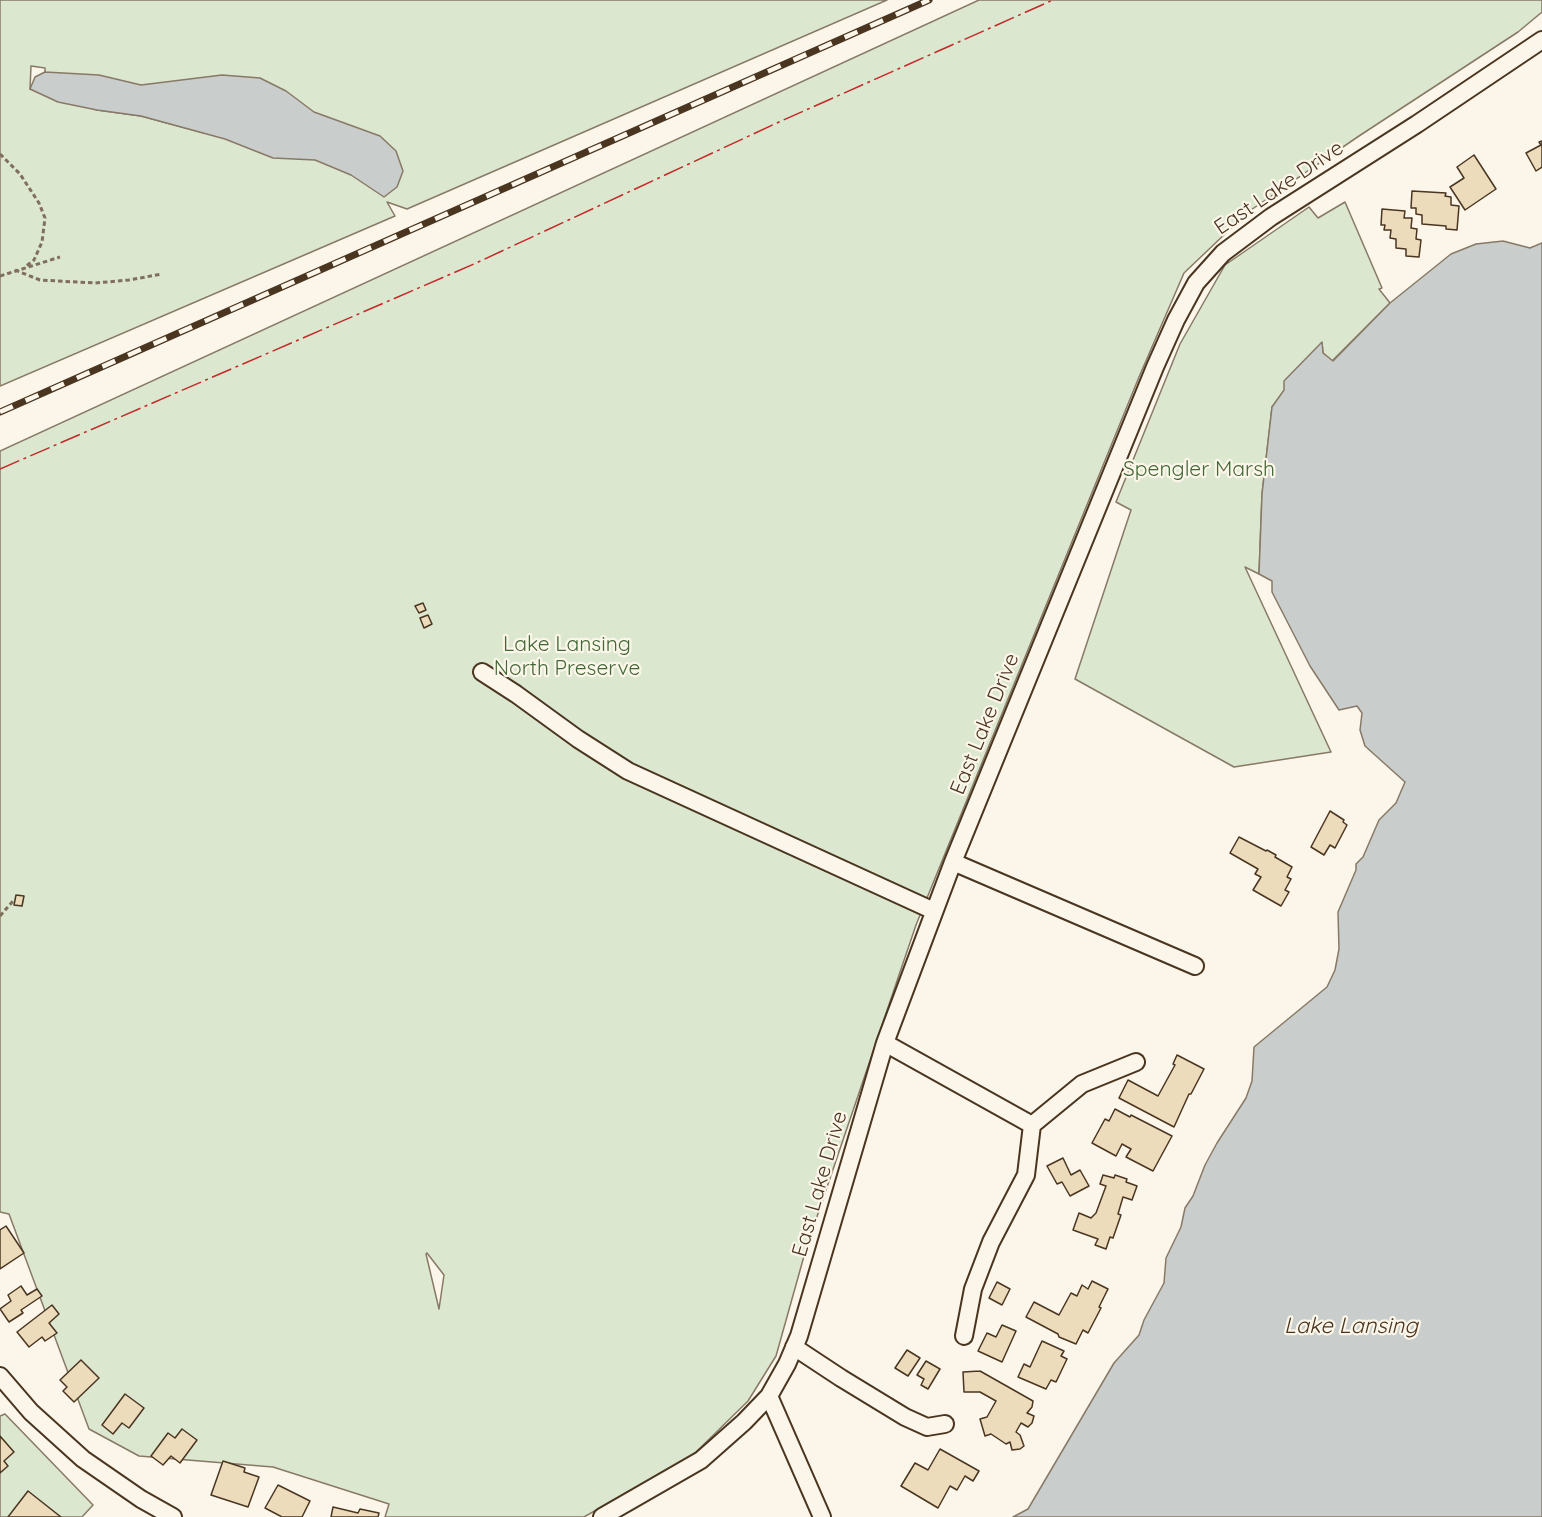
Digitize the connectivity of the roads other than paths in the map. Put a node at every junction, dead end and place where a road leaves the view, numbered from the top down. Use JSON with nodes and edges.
{"nodes":[{"id":1,"x":1542,"y":40,"type":"edge"},
{"id":2,"x":482,"y":672,"type":"dead end"},
{"id":3,"x":953,"y":862,"type":"junction"},
{"id":4,"x":934,"y":911,"type":"junction"},
{"id":5,"x":1195,"y":966,"type":"dead end"},
{"id":6,"x":885,"y":1043,"type":"junction"},
{"id":7,"x":1136,"y":1062,"type":"dead end"},
{"id":8,"x":1032,"y":1125,"type":"junction"},
{"id":9,"x":964,"y":1336,"type":"dead end"},
{"id":10,"x":794,"y":1347,"type":"junction"},
{"id":11,"x":0,"y":1376,"type":"edge"},
{"id":12,"x":769,"y":1396,"type":"junction"},
{"id":13,"x":945,"y":1424,"type":"dead end"},
{"id":14,"x":173,"y":1517,"type":"edge"},
{"id":15,"x":602,"y":1517,"type":"edge"},
{"id":16,"x":822,"y":1517,"type":"edge"}],
"edges":[{"from":1,"to":3,"type":"street","name":"East Lake Drive"},
{"from":2,"to":4,"type":"street"},
{"from":3,"to":4,"type":"street","name":"East Lake Drive"},
{"from":3,"to":5,"type":"street"},
{"from":4,"to":6,"type":"street","name":"East Lake Drive"},
{"from":6,"to":8,"type":"street"},
{"from":6,"to":10,"type":"street","name":"East Lake Drive"},
{"from":7,"to":8,"type":"street"},
{"from":8,"to":9,"type":"street"},
{"from":10,"to":12,"type":"street","name":"East Lake Drive"},
{"from":10,"to":13,"type":"street"},
{"from":11,"to":14,"type":"street"},
{"from":12,"to":15,"type":"street","name":"East Lake Drive"},
{"from":12,"to":16,"type":"street"}]}
